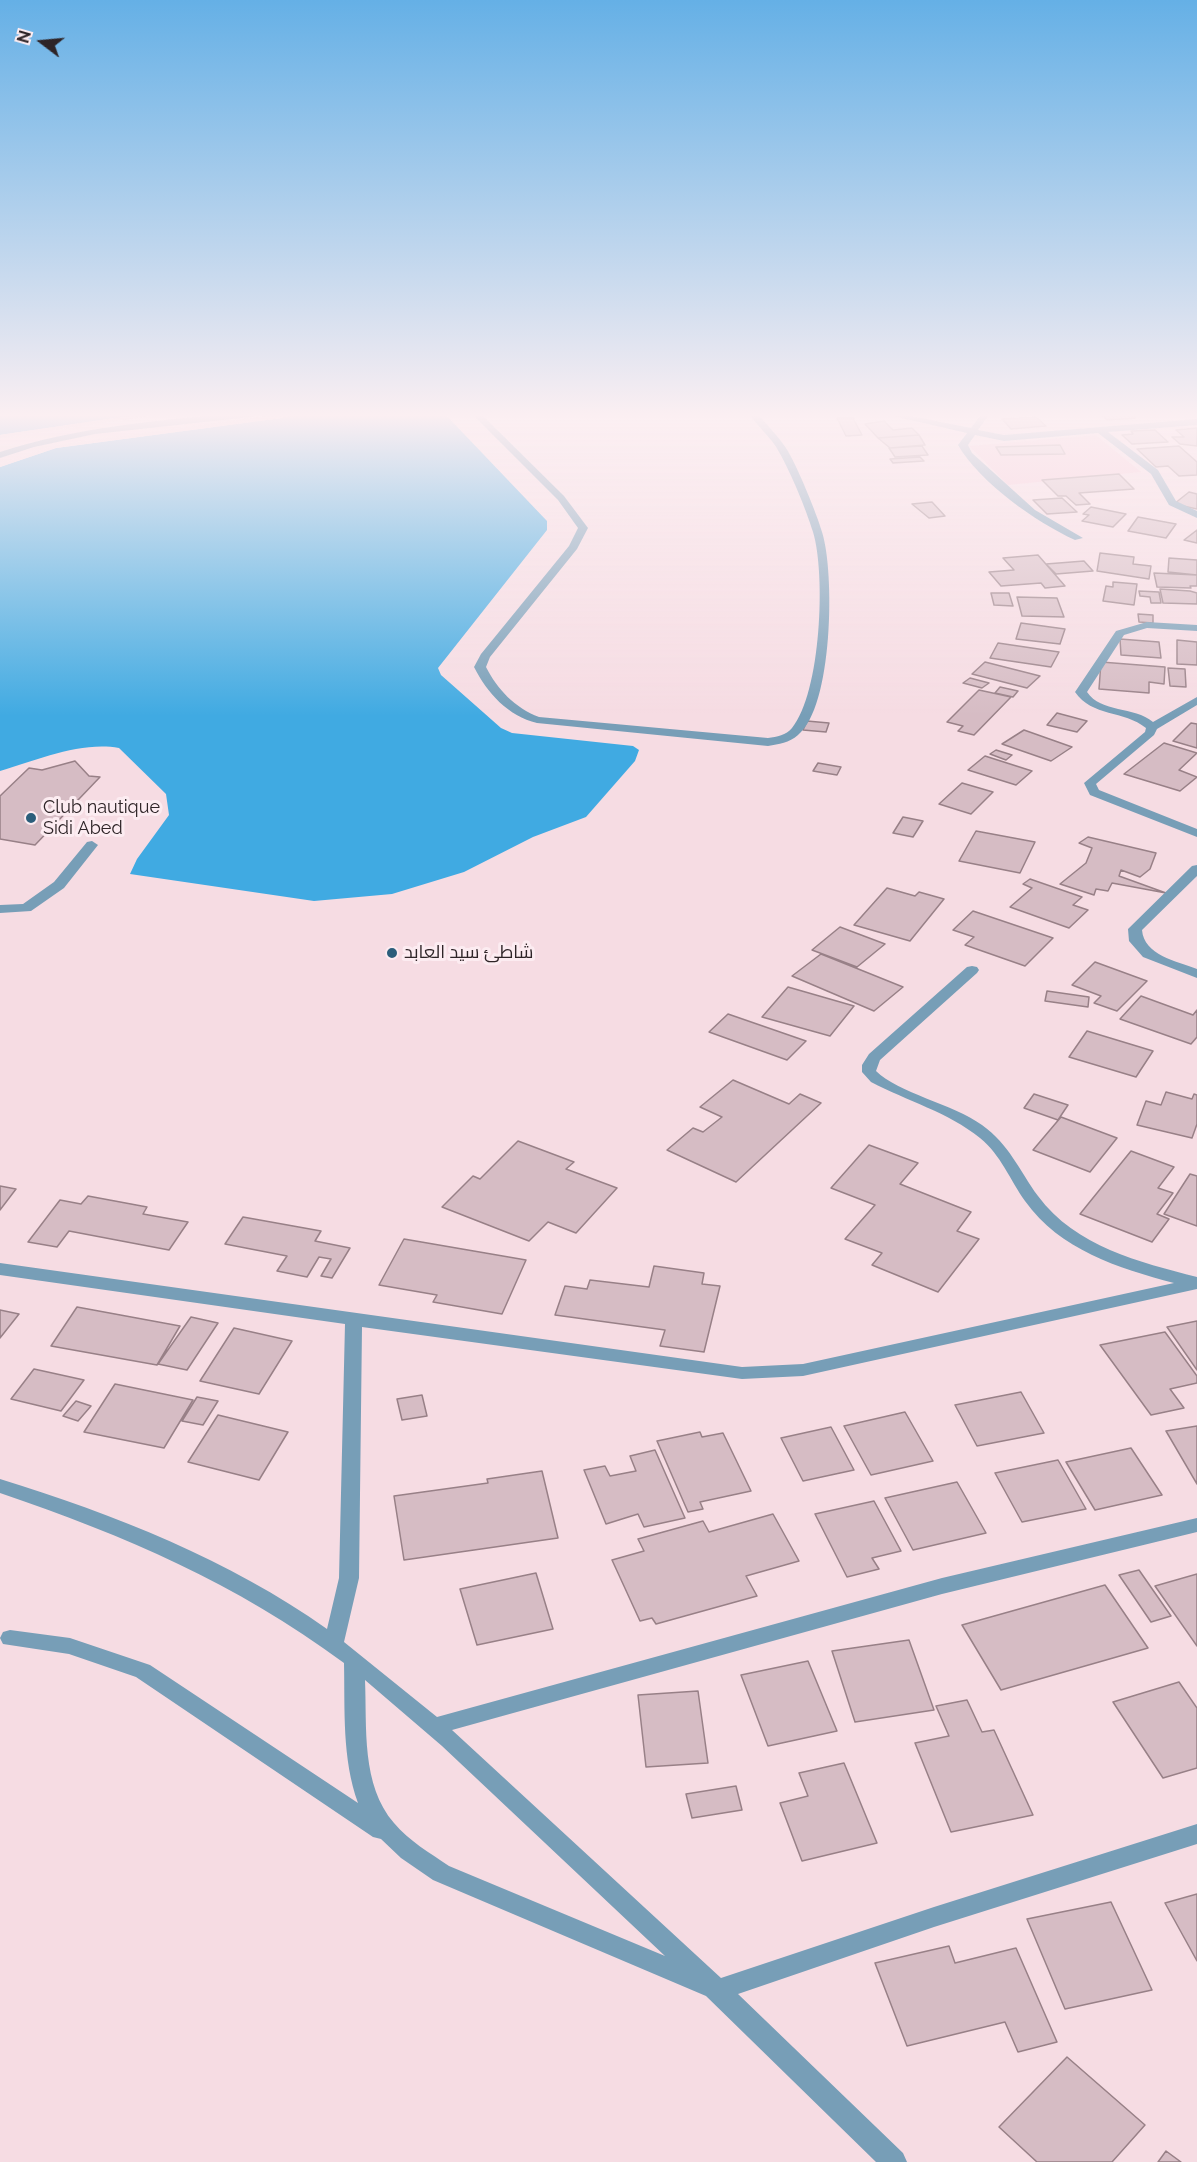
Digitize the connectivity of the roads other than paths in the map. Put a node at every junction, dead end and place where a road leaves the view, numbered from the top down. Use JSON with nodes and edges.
{"nodes":[{"id":1,"x":573,"y":514,"type":"edge"},
{"id":2,"x":810,"y":514,"type":"edge"},
{"id":3,"x":1033,"y":514,"type":"edge"},
{"id":4,"x":1078,"y":538,"type":"dead end"},
{"id":5,"x":1197,"y":628,"type":"edge"},
{"id":6,"x":1197,"y":700,"type":"edge"},
{"id":7,"x":1152,"y":727,"type":"junction"},
{"id":8,"x":1197,"y":833,"type":"edge"},
{"id":9,"x":92,"y":845,"type":"dead end"},
{"id":10,"x":1197,"y":869,"type":"edge"},
{"id":11,"x":0,"y":909,"type":"edge"},
{"id":12,"x":972,"y":970,"type":"dead end"},
{"id":13,"x":1197,"y":974,"type":"edge"},
{"id":14,"x":0,"y":1269,"type":"edge"},
{"id":15,"x":1197,"y":1283,"type":"edge"},
{"id":16,"x":354,"y":1318,"type":"junction"},
{"id":17,"x":0,"y":1486,"type":"edge"},
{"id":18,"x":1197,"y":1525,"type":"edge"},
{"id":19,"x":10,"y":1638,"type":"dead end"},
{"id":20,"x":334,"y":1643,"type":"junction"},
{"id":21,"x":354,"y":1659,"type":"junction"},
{"id":22,"x":435,"y":1726,"type":"junction"},
{"id":23,"x":1197,"y":1834,"type":"edge"},
{"id":24,"x":388,"y":1835,"type":"junction"},
{"id":25,"x":719,"y":1990,"type":"junction"},
{"id":26,"x":894,"y":2162,"type":"edge"}],
"edges":[{"from":1,"to":2,"type":"street"},
{"from":3,"to":4,"type":"street"},
{"from":5,"to":7,"type":"street"},
{"from":6,"to":7,"type":"street"},
{"from":7,"to":8,"type":"street"},
{"from":9,"to":11,"type":"street"},
{"from":10,"to":13,"type":"street"},
{"from":12,"to":15,"type":"street"},
{"from":14,"to":16,"type":"street"},
{"from":15,"to":16,"type":"street"},
{"from":16,"to":20,"type":"street"},
{"from":17,"to":20,"type":"street"},
{"from":18,"to":22,"type":"street"},
{"from":19,"to":24,"type":"street"},
{"from":20,"to":21,"type":"street"},
{"from":21,"to":22,"type":"street"},
{"from":21,"to":24,"type":"street"},
{"from":22,"to":25,"type":"street"},
{"from":23,"to":25,"type":"street"},
{"from":24,"to":25,"type":"street"},
{"from":25,"to":26,"type":"street"}]}
